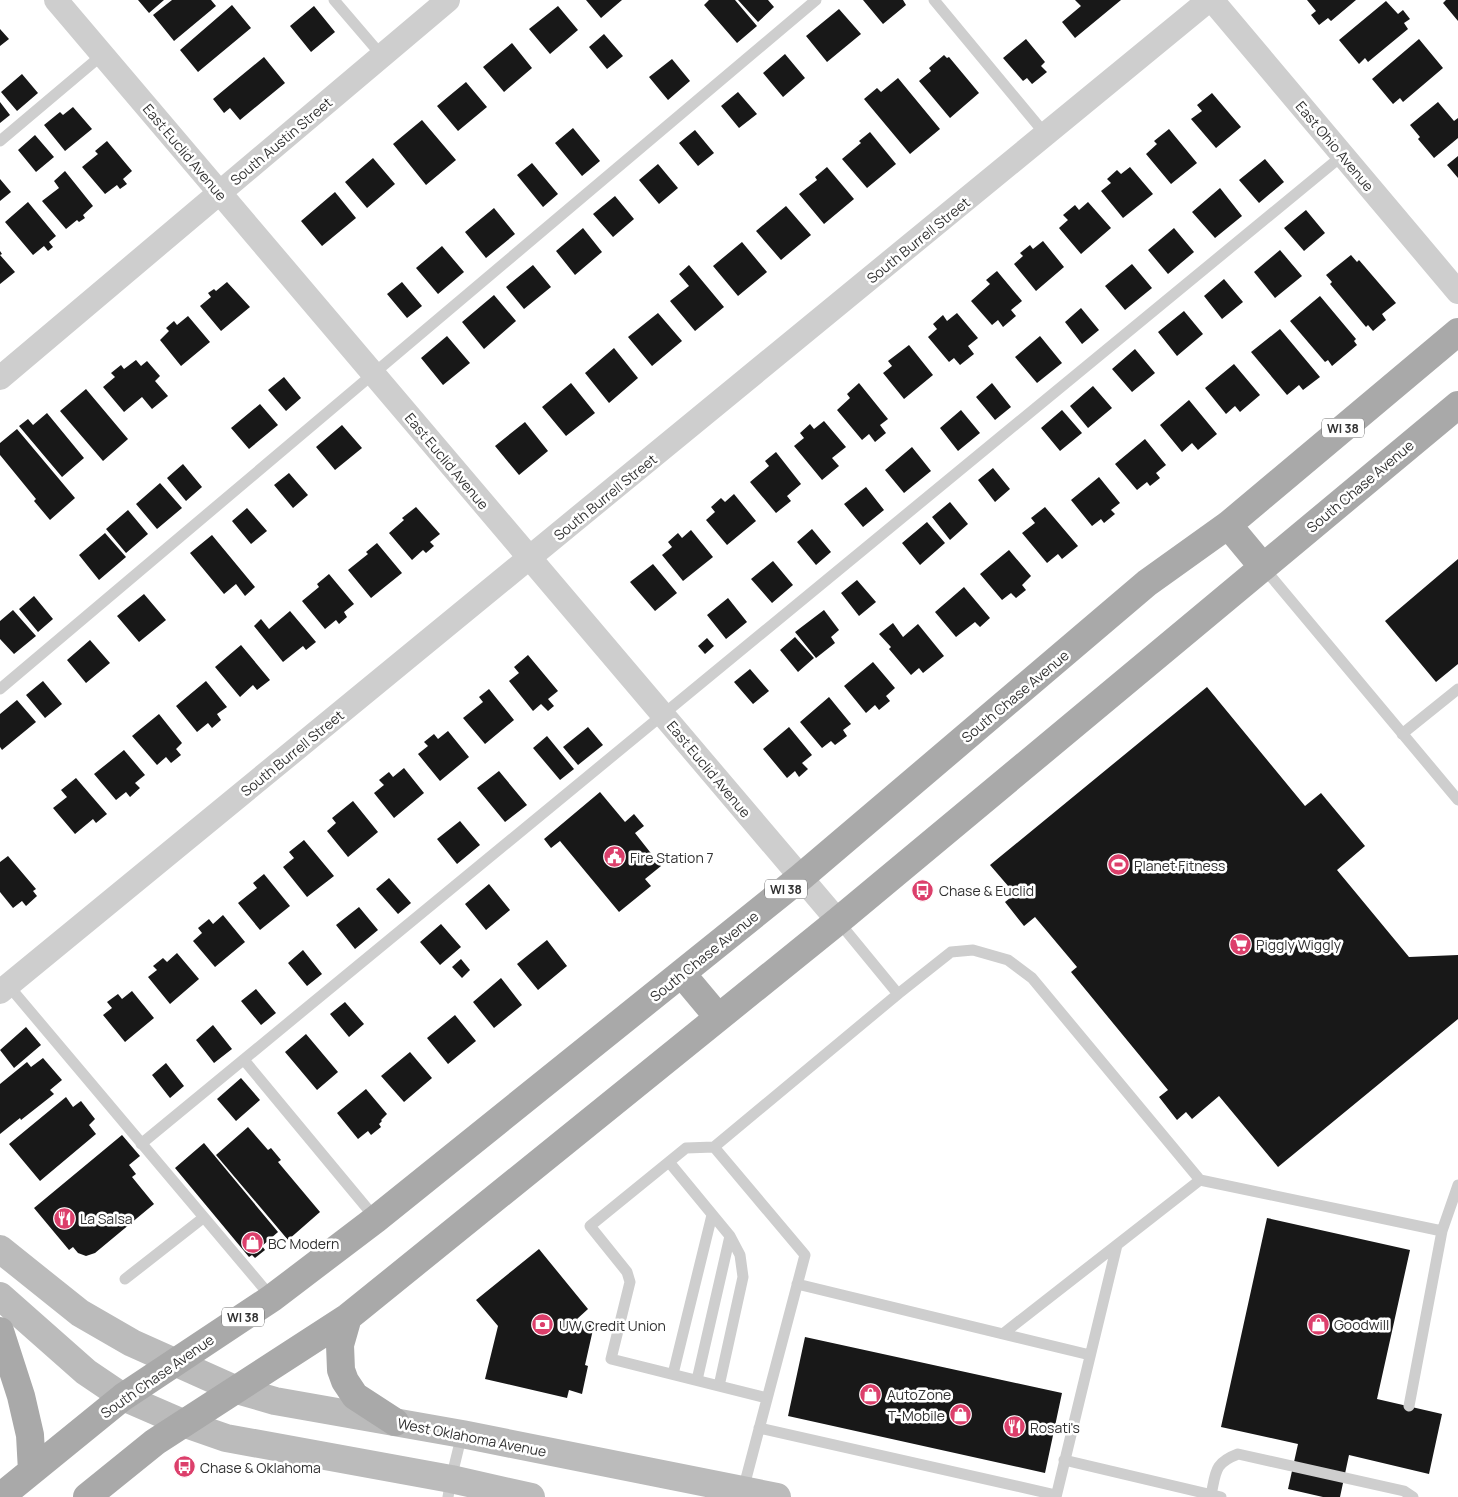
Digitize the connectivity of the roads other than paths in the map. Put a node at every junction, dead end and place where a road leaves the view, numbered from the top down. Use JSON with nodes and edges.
{"nodes":[{"id":1,"x":56,"y":0,"type":"edge"},
{"id":2,"x":334,"y":0,"type":"edge"},
{"id":3,"x":448,"y":0,"type":"edge"},
{"id":4,"x":816,"y":0,"type":"edge"},
{"id":5,"x":934,"y":0,"type":"edge"},
{"id":6,"x":1211,"y":0,"type":"edge"},
{"id":7,"x":102,"y":55,"type":"junction"},
{"id":8,"x":382,"y":56,"type":"junction"},
{"id":9,"x":1046,"y":135,"type":"junction"},
{"id":10,"x":0,"y":141,"type":"edge"},
{"id":11,"x":1343,"y":156,"type":"junction"},
{"id":12,"x":220,"y":193,"type":"junction"},
{"id":13,"x":1458,"y":292,"type":"edge"},
{"id":14,"x":1458,"y":332,"type":"edge"},
{"id":15,"x":373,"y":373,"type":"junction"},
{"id":16,"x":0,"y":378,"type":"edge"},
{"id":17,"x":1458,"y":405,"type":"edge"},
{"id":18,"x":1228,"y":525,"type":"junction"},
{"id":19,"x":530,"y":559,"type":"junction"},
{"id":20,"x":1263,"y":567,"type":"junction"},
{"id":21,"x":0,"y":689,"type":"edge"},
{"id":22,"x":1458,"y":689,"type":"edge"},
{"id":23,"x":663,"y":715,"type":"junction"},
{"id":24,"x":1402,"y":734,"type":"junction"},
{"id":25,"x":1458,"y":800,"type":"edge"},
{"id":26,"x":800,"y":878,"type":"junction"},
{"id":27,"x":838,"y":921,"type":"junction"},
{"id":28,"x":682,"y":974,"type":"junction"},
{"id":29,"x":4,"y":989,"type":"edge"},
{"id":30,"x":898,"y":994,"type":"junction"},
{"id":31,"x":718,"y":1018,"type":"junction"},
{"id":32,"x":244,"y":1060,"type":"junction"},
{"id":33,"x":141,"y":1144,"type":"junction"},
{"id":34,"x":714,"y":1147,"type":"junction"},
{"id":35,"x":669,"y":1162,"type":"junction"},
{"id":36,"x":1200,"y":1180,"type":"junction"},
{"id":37,"x":1458,"y":1185,"type":"edge"},
{"id":38,"x":712,"y":1215,"type":"junction"},
{"id":39,"x":203,"y":1218,"type":"junction"},
{"id":40,"x":376,"y":1219,"type":"junction"},
{"id":41,"x":1442,"y":1231,"type":"junction"},
{"id":42,"x":730,"y":1236,"type":"junction"},
{"id":43,"x":1117,"y":1245,"type":"junction"},
{"id":44,"x":0,"y":1249,"type":"edge"},
{"id":45,"x":125,"y":1279,"type":"dead end"},
{"id":46,"x":797,"y":1284,"type":"junction"},
{"id":47,"x":0,"y":1296,"type":"edge"},
{"id":48,"x":272,"y":1298,"type":"junction"},
{"id":49,"x":348,"y":1317,"type":"junction"},
{"id":50,"x":0,"y":1331,"type":"edge"},
{"id":51,"x":1004,"y":1333,"type":"junction"},
{"id":52,"x":1090,"y":1355,"type":"junction"},
{"id":53,"x":173,"y":1363,"type":"junction"},
{"id":54,"x":673,"y":1374,"type":"junction"},
{"id":55,"x":697,"y":1380,"type":"junction"},
{"id":56,"x":719,"y":1386,"type":"junction"},
{"id":57,"x":236,"y":1390,"type":"junction"},
{"id":58,"x":123,"y":1397,"type":"junction"},
{"id":59,"x":767,"y":1398,"type":"junction"},
{"id":60,"x":1409,"y":1406,"type":"dead end"},
{"id":61,"x":394,"y":1422,"type":"junction"},
{"id":62,"x":182,"y":1424,"type":"junction"},
{"id":63,"x":759,"y":1428,"type":"junction"},
{"id":64,"x":462,"y":1434,"type":"junction"},
{"id":65,"x":1064,"y":1460,"type":"junction"},
{"id":66,"x":32,"y":1472,"type":"junction"},
{"id":67,"x":449,"y":1488,"type":"edge"},
{"id":68,"x":742,"y":1493,"type":"edge"},
{"id":69,"x":1056,"y":1496,"type":"edge"},
{"id":70,"x":1216,"y":1496,"type":"edge"},
{"id":71,"x":0,"y":1497,"type":"edge"},
{"id":72,"x":87,"y":1497,"type":"edge"},
{"id":73,"x":531,"y":1497,"type":"edge"},
{"id":74,"x":777,"y":1497,"type":"edge"},
{"id":75,"x":1413,"y":1497,"type":"edge"}],
"edges":[{"from":1,"to":7,"type":"street","name":"East Euclid Avenue"},
{"from":2,"to":8,"type":"lane"},
{"from":3,"to":8,"type":"street","name":"South Austin Street"},
{"from":4,"to":15,"type":"lane"},
{"from":5,"to":9,"type":"lane"},
{"from":6,"to":9,"type":"street","name":"South Burrell Street"},
{"from":6,"to":11,"type":"street","name":"East Ohio Avenue"},
{"from":7,"to":10,"type":"lane"},
{"from":7,"to":12,"type":"street","name":"East Euclid Avenue"},
{"from":8,"to":12,"type":"street","name":"South Austin Street"},
{"from":9,"to":19,"type":"street","name":"South Burrell Street"},
{"from":11,"to":13,"type":"street","name":"East Ohio Avenue"},
{"from":11,"to":23,"type":"lane"},
{"from":12,"to":15,"type":"street","name":"East Euclid Avenue"},
{"from":12,"to":16,"type":"street","name":"South Austin Street"},
{"from":14,"to":18,"type":"main road","name":"South Chase Avenue","number":"WI 38"},
{"from":15,"to":19,"type":"street","name":"East Euclid Avenue"},
{"from":15,"to":21,"type":"lane"},
{"from":17,"to":20,"type":"main road","name":"South Chase Avenue"},
{"from":18,"to":20,"type":"main road"},
{"from":18,"to":26,"type":"main road","name":"South Chase Avenue","number":"WI 38"},
{"from":19,"to":23,"type":"street","name":"East Euclid Avenue"},
{"from":19,"to":29,"type":"street","name":"South Burrell Street"},
{"from":20,"to":24,"type":"lane"},
{"from":20,"to":27,"type":"main road","name":"South Chase Avenue"},
{"from":22,"to":24,"type":"lane"},
{"from":23,"to":26,"type":"street","name":"East Euclid Avenue"},
{"from":23,"to":32,"type":"lane"},
{"from":24,"to":25,"type":"lane"},
{"from":26,"to":27,"type":"street","name":"East Euclid Avenue"},
{"from":26,"to":28,"type":"main road","name":"South Chase Avenue","number":"WI 38"},
{"from":27,"to":30,"type":"lane"},
{"from":27,"to":31,"type":"main road","name":"South Chase Avenue"},
{"from":28,"to":31,"type":"main road"},
{"from":28,"to":40,"type":"main road","name":"South Chase Avenue","number":"WI 38"},
{"from":29,"to":33,"type":"lane"},
{"from":30,"to":34,"type":"lane"},
{"from":30,"to":36,"type":"lane"},
{"from":31,"to":49,"type":"main road","name":"South Chase Avenue"},
{"from":32,"to":33,"type":"lane"},
{"from":32,"to":40,"type":"lane"},
{"from":33,"to":39,"type":"lane"},
{"from":34,"to":35,"type":"lane"},
{"from":34,"to":46,"type":"lane"},
{"from":35,"to":38,"type":"lane"},
{"from":35,"to":54,"type":"lane"},
{"from":36,"to":41,"type":"lane"},
{"from":36,"to":43,"type":"lane"},
{"from":37,"to":41,"type":"lane"},
{"from":38,"to":42,"type":"lane"},
{"from":38,"to":54,"type":"lane"},
{"from":39,"to":45,"type":"lane"},
{"from":39,"to":48,"type":"lane"},
{"from":40,"to":48,"type":"main road","name":"South Chase Avenue","number":"WI 38"},
{"from":41,"to":60,"type":"lane"},
{"from":42,"to":55,"type":"lane"},
{"from":42,"to":56,"type":"lane"},
{"from":43,"to":51,"type":"lane"},
{"from":43,"to":52,"type":"lane"},
{"from":44,"to":53,"type":"main road","name":"West Oklahoma Avenue"},
{"from":46,"to":51,"type":"lane"},
{"from":46,"to":59,"type":"lane"},
{"from":47,"to":58,"type":"main road"},
{"from":48,"to":53,"type":"main road","name":"South Chase Avenue","number":"WI 38"},
{"from":49,"to":57,"type":"main road","name":"South Chase Avenue"},
{"from":49,"to":61,"type":"main road"},
{"from":50,"to":66,"type":"main road"},
{"from":51,"to":52,"type":"lane"},
{"from":52,"to":65,"type":"lane"},
{"from":53,"to":57,"type":"main road","name":"West Oklahoma Avenue"},
{"from":53,"to":58,"type":"main road","name":"South Chase Avenue","number":"WI 38"},
{"from":54,"to":55,"type":"lane"},
{"from":55,"to":56,"type":"lane"},
{"from":56,"to":59,"type":"lane"},
{"from":57,"to":61,"type":"main road","name":"West Oklahoma Avenue"},
{"from":57,"to":62,"type":"main road","name":"South Chase Avenue"},
{"from":58,"to":62,"type":"main road"},
{"from":58,"to":66,"type":"main road","name":"South Chase Avenue","number":"WI 38"},
{"from":59,"to":63,"type":"lane"},
{"from":61,"to":64,"type":"main road","name":"West Oklahoma Avenue"},
{"from":62,"to":67,"type":"main road"},
{"from":62,"to":72,"type":"main road","name":"South Chase Avenue"},
{"from":63,"to":68,"type":"lane"},
{"from":63,"to":69,"type":"lane"},
{"from":64,"to":67,"type":"lane"},
{"from":64,"to":68,"type":"main road","name":"West Oklahoma Avenue"},
{"from":65,"to":69,"type":"lane"},
{"from":65,"to":70,"type":"lane"},
{"from":66,"to":71,"type":"main road","name":"South Chase Avenue","number":"WI 38"},
{"from":67,"to":73,"type":"main road"},
{"from":68,"to":74,"type":"main road","name":"West Oklahoma Avenue"},
{"from":70,"to":75,"type":"lane"}]}
